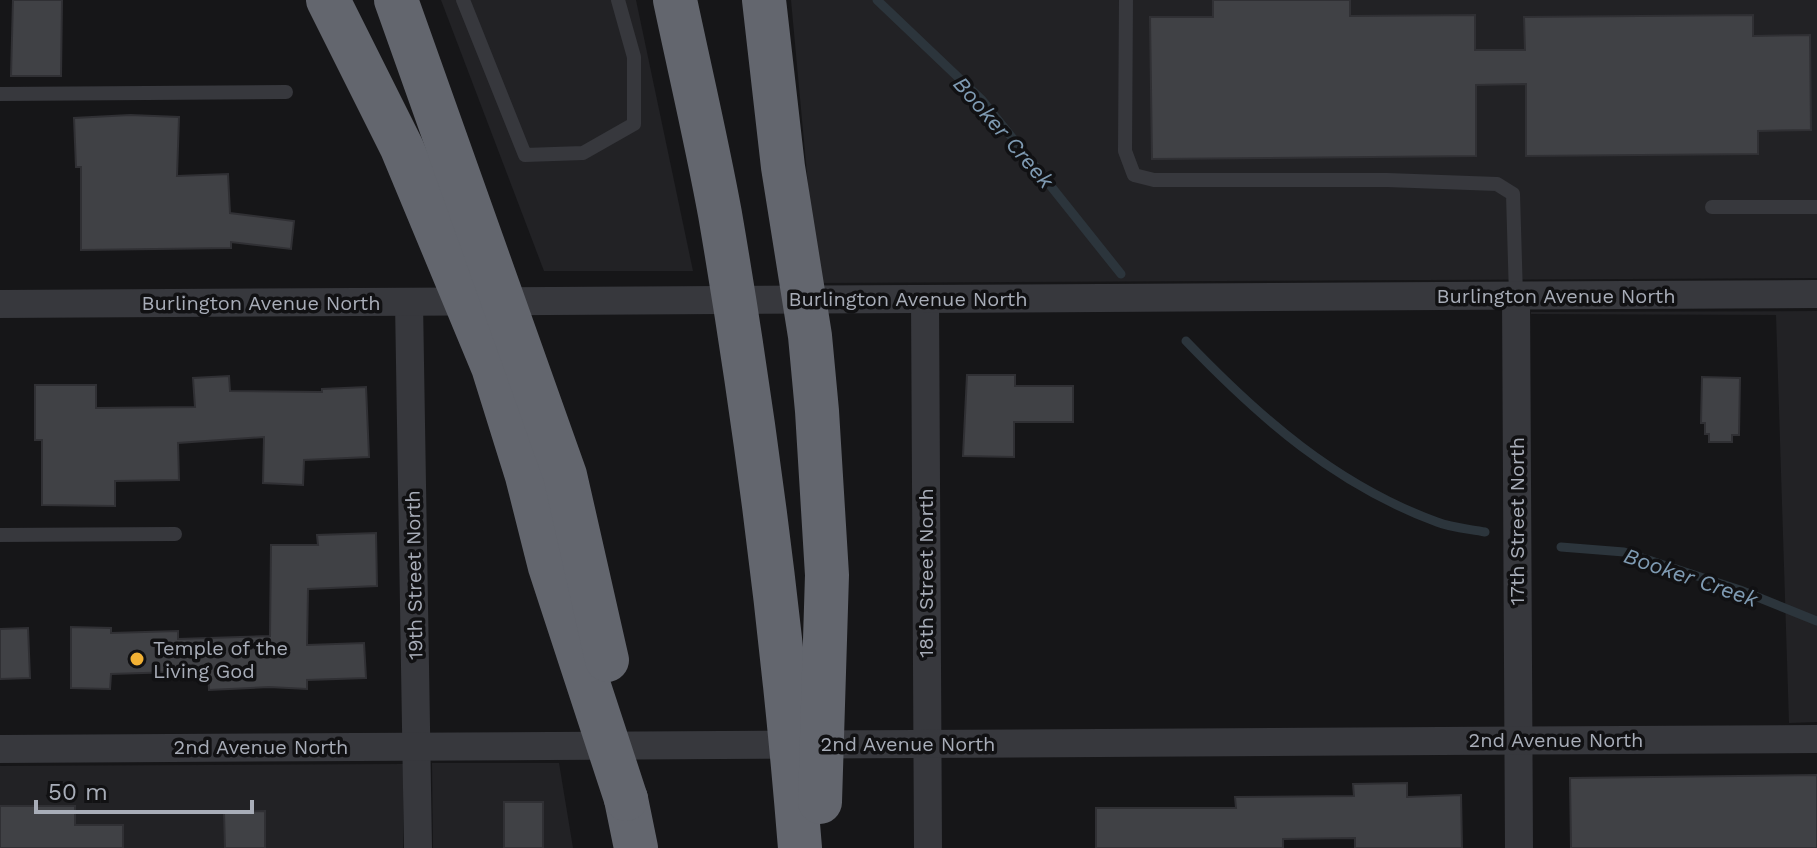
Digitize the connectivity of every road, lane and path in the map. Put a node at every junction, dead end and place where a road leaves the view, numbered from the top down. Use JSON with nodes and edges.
{"nodes":[{"id":1,"x":328,"y":0,"type":"edge"},
{"id":2,"x":396,"y":0,"type":"edge"},
{"id":3,"x":463,"y":0,"type":"edge"},
{"id":4,"x":618,"y":0,"type":"edge"},
{"id":5,"x":675,"y":0,"type":"edge"},
{"id":6,"x":764,"y":0,"type":"edge"},
{"id":7,"x":1126,"y":0,"type":"edge"},
{"id":8,"x":286,"y":92,"type":"dead end"},
{"id":9,"x":0,"y":94,"type":"edge"},
{"id":10,"x":1712,"y":207,"type":"dead end"},
{"id":11,"x":1817,"y":207,"type":"edge"},
{"id":12,"x":1817,"y":294,"type":"edge"},
{"id":13,"x":1516,"y":296,"type":"junction"},
{"id":14,"x":925,"y":299,"type":"junction"},
{"id":15,"x":409,"y":302,"type":"junction"},
{"id":16,"x":0,"y":304,"type":"edge"},
{"id":17,"x":175,"y":534,"type":"dead end"},
{"id":18,"x":0,"y":535,"type":"edge"},
{"id":19,"x":1817,"y":739,"type":"edge"},
{"id":20,"x":1518,"y":741,"type":"junction"},
{"id":21,"x":927,"y":744,"type":"junction"},
{"id":22,"x":417,"y":746,"type":"junction"},
{"id":23,"x":0,"y":749,"type":"edge"},
{"id":24,"x":626,"y":799,"type":"junction"},
{"id":25,"x":418,"y":848,"type":"edge"},
{"id":26,"x":636,"y":848,"type":"edge"},
{"id":27,"x":800,"y":848,"type":"edge"},
{"id":28,"x":819,"y":848,"type":"edge"},
{"id":29,"x":928,"y":848,"type":"edge"},
{"id":30,"x":1519,"y":848,"type":"edge"}],
"edges":[{"from":1,"to":24,"type":"highway","bridge":true},
{"from":2,"to":24,"type":"highway","bridge":true},
{"from":3,"to":4,"type":"lane"},
{"from":5,"to":27,"type":"highway","bridge":true},
{"from":6,"to":28,"type":"highway","bridge":true},
{"from":7,"to":13,"type":"lane","name":"17th Street North"},
{"from":8,"to":9,"type":"lane"},
{"from":10,"to":11,"type":"lane"},
{"from":12,"to":13,"type":"street","name":"Burlington Avenue North"},
{"from":13,"to":14,"type":"street","name":"Burlington Avenue North"},
{"from":13,"to":20,"type":"street","name":"17th Street North"},
{"from":14,"to":15,"type":"street","name":"Burlington Avenue North"},
{"from":14,"to":21,"type":"street","name":"18th Street North"},
{"from":15,"to":16,"type":"street","name":"Burlington Avenue North"},
{"from":15,"to":22,"type":"street","name":"19th Street North"},
{"from":17,"to":18,"type":"lane"},
{"from":19,"to":20,"type":"street","name":"2nd Avenue North"},
{"from":20,"to":21,"type":"street","name":"2nd Avenue North"},
{"from":20,"to":30,"type":"street","name":"17th Street North"},
{"from":21,"to":22,"type":"street","name":"2nd Avenue North"},
{"from":21,"to":29,"type":"street","name":"18th Street North"},
{"from":22,"to":23,"type":"street","name":"2nd Avenue North"},
{"from":22,"to":25,"type":"street","name":"19th Street North"},
{"from":24,"to":26,"type":"highway"}]}
